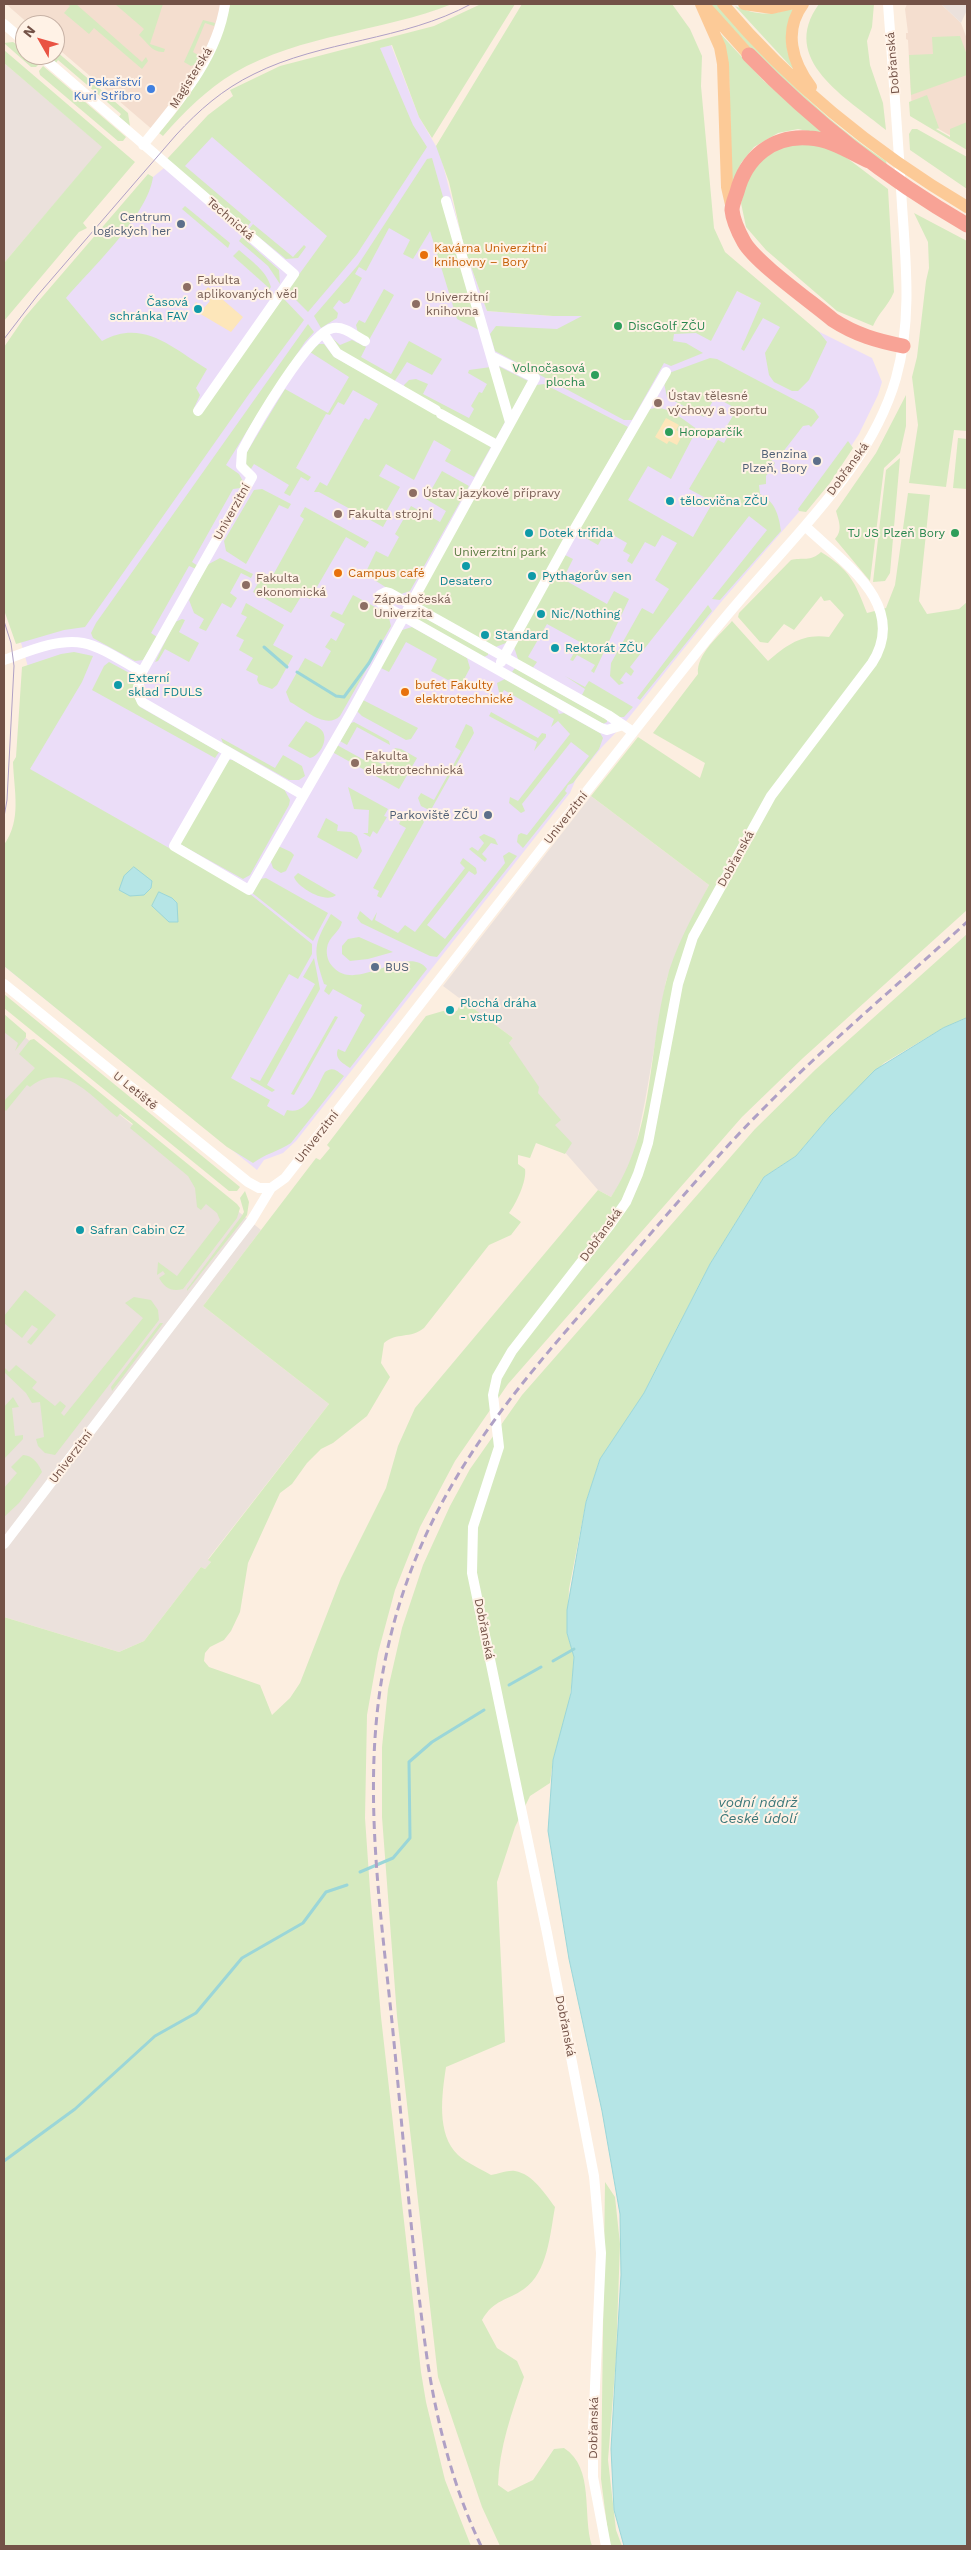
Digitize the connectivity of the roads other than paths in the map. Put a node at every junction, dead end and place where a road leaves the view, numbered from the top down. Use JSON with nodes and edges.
{"nodes":[{"id":1,"x":225,"y":4,"type":"edge"},
{"id":2,"x":702,"y":4,"type":"edge"},
{"id":3,"x":723,"y":4,"type":"edge"},
{"id":4,"x":744,"y":4,"type":"edge"},
{"id":5,"x":790,"y":4,"type":"edge"},
{"id":6,"x":803,"y":4,"type":"edge"},
{"id":7,"x":888,"y":4,"type":"edge"},
{"id":8,"x":4,"y":24,"type":"edge"},
{"id":9,"x":15,"y":33,"type":"edge"},
{"id":10,"x":749,"y":55,"type":"joint"},
{"id":11,"x":51,"y":65,"type":"edge"},
{"id":12,"x":828,"y":109,"type":"junction"},
{"id":13,"x":143,"y":145,"type":"junction"},
{"id":14,"x":869,"y":161,"type":"junction"},
{"id":15,"x":446,"y":201,"type":"dead end"},
{"id":16,"x":967,"y":207,"type":"edge"},
{"id":17,"x":732,"y":209,"type":"junction"},
{"id":18,"x":967,"y":225,"type":"edge"},
{"id":19,"x":322,"y":333,"type":"junction"},
{"id":20,"x":365,"y":341,"type":"dead end"},
{"id":21,"x":903,"y":346,"type":"junction"},
{"id":22,"x":491,"y":356,"type":"junction"},
{"id":23,"x":666,"y":372,"type":"dead end"},
{"id":24,"x":198,"y":410,"type":"dead end"},
{"id":25,"x":510,"y":422,"type":"junction"},
{"id":26,"x":497,"y":445,"type":"junction"},
{"id":27,"x":805,"y":526,"type":"junction"},
{"id":28,"x":409,"y":604,"type":"junction"},
{"id":29,"x":403,"y":616,"type":"junction"},
{"id":30,"x":504,"y":658,"type":"junction"},
{"id":31,"x":4,"y":660,"type":"edge"},
{"id":32,"x":496,"y":671,"type":"junction"},
{"id":33,"x":142,"y":672,"type":"junction"},
{"id":34,"x":623,"y":725,"type":"junction"},
{"id":35,"x":633,"y":732,"type":"junction"},
{"id":36,"x":228,"y":752,"type":"junction"},
{"id":37,"x":303,"y":795,"type":"junction"},
{"id":38,"x":4,"y":984,"type":"edge"},
{"id":39,"x":271,"y":1188,"type":"junction"},
{"id":40,"x":4,"y":1544,"type":"edge"},
{"id":41,"x":606,"y":2546,"type":"edge"}],
"edges":[{"from":1,"to":13,"type":"street","name":"Magisterská"},
{"from":2,"to":10,"type":"main road"},
{"from":2,"to":17,"type":"main road"},
{"from":3,"to":12,"type":"main road"},
{"from":4,"to":5,"type":"main road"},
{"from":6,"to":12,"type":"main road"},
{"from":7,"to":21,"type":"street","name":"Dobřanská"},
{"from":8,"to":9,"type":"street"},
{"from":10,"to":14,"type":"highway"},
{"from":11,"to":13,"type":"street","name":"Technická"},
{"from":12,"to":16,"type":"main road"},
{"from":13,"to":24,"type":"street","name":"Technická"},
{"from":14,"to":17,"type":"highway"},
{"from":14,"to":18,"type":"highway"},
{"from":15,"to":22,"type":"street"},
{"from":17,"to":21,"type":"highway"},
{"from":19,"to":20,"type":"street"},
{"from":19,"to":26,"type":"street"},
{"from":19,"to":33,"type":"street","name":"Univerzitní"},
{"from":21,"to":27,"type":"street","name":"Dobřanská"},
{"from":22,"to":25,"type":"street"},
{"from":22,"to":25,"type":"street"},
{"from":23,"to":30,"type":"street"},
{"from":25,"to":26,"type":"street"},
{"from":26,"to":28,"type":"street"},
{"from":27,"to":35,"type":"street","name":"Univerzitní"},
{"from":27,"to":41,"type":"street","name":"Dobřanská"},
{"from":28,"to":29,"type":"street"},
{"from":28,"to":29,"type":"street"},
{"from":28,"to":30,"type":"street"},
{"from":29,"to":32,"type":"street"},
{"from":29,"to":37,"type":"street"},
{"from":30,"to":32,"type":"street"},
{"from":30,"to":34,"type":"street"},
{"from":31,"to":33,"type":"street"},
{"from":32,"to":34,"type":"street"},
{"from":33,"to":36,"type":"street","name":"Univerzitní"},
{"from":34,"to":35,"type":"street"},
{"from":35,"to":39,"type":"street","name":"Univerzitní"},
{"from":36,"to":37,"type":"street","name":"Univerzitní"},
{"from":36,"to":37,"type":"street"},
{"from":38,"to":39,"type":"street","name":"U Letiště"},
{"from":39,"to":40,"type":"street","name":"Univerzitní"}]}
